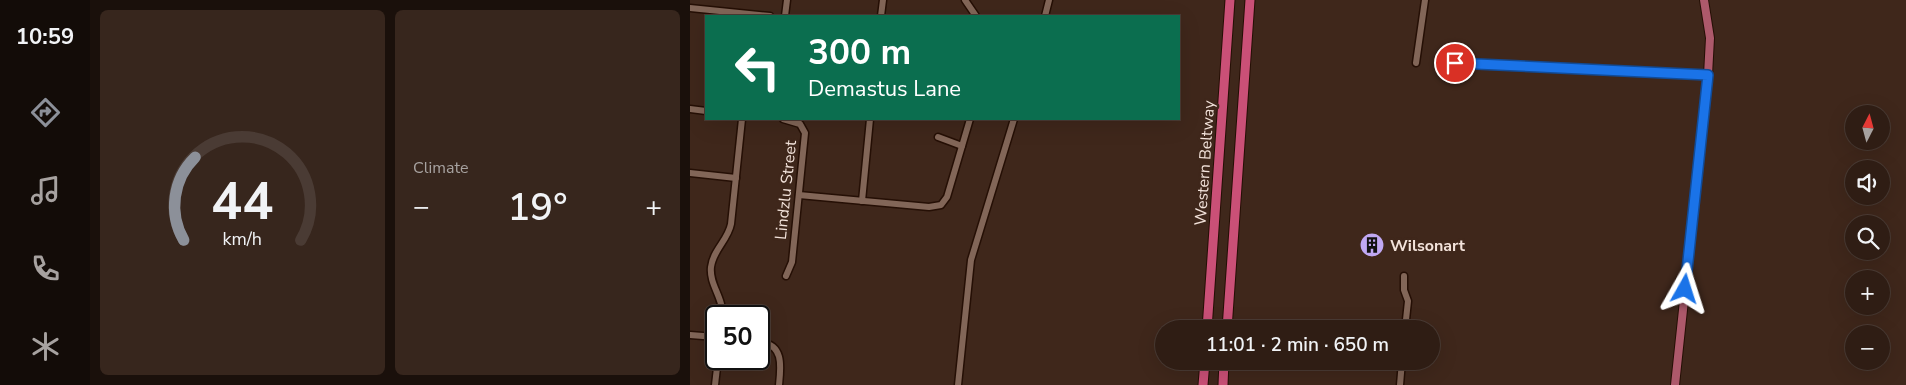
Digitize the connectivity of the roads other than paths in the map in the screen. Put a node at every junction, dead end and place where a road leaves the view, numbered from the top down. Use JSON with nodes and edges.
{"nodes":[{"id":1,"x":787,"y":0,"type":"edge"},
{"id":2,"x":883,"y":0,"type":"edge"},
{"id":3,"x":965,"y":0,"type":"edge"},
{"id":4,"x":1048,"y":0,"type":"edge"},
{"id":5,"x":1230,"y":0,"type":"edge"},
{"id":6,"x":1250,"y":0,"type":"edge"},
{"id":7,"x":1425,"y":0,"type":"edge"},
{"id":8,"x":1704,"y":0,"type":"edge"},
{"id":9,"x":690,"y":8,"type":"edge"},
{"id":10,"x":723,"y":14,"type":"edge"},
{"id":11,"x":746,"y":15,"type":"edge"},
{"id":12,"x":785,"y":15,"type":"edge"},
{"id":13,"x":881,"y":15,"type":"edge"},
{"id":14,"x":975,"y":15,"type":"edge"},
{"id":15,"x":1045,"y":15,"type":"edge"},
{"id":16,"x":1416,"y":62,"type":"dead end"},
{"id":17,"x":1455,"y":63,"type":"dead end"},
{"id":18,"x":1708,"y":75,"type":"junction"},
{"id":19,"x":690,"y":109,"type":"edge"},
{"id":20,"x":705,"y":111,"type":"edge"},
{"id":21,"x":742,"y":120,"type":"edge"},
{"id":22,"x":786,"y":120,"type":"edge"},
{"id":23,"x":870,"y":120,"type":"edge"},
{"id":24,"x":970,"y":120,"type":"edge"},
{"id":25,"x":1014,"y":120,"type":"edge"},
{"id":26,"x":938,"y":137,"type":"dead end"},
{"id":27,"x":962,"y":146,"type":"junction"},
{"id":28,"x":690,"y":173,"type":"edge"},
{"id":29,"x":736,"y":178,"type":"junction"},
{"id":30,"x":799,"y":195,"type":"junction"},
{"id":31,"x":862,"y":201,"type":"junction"},
{"id":32,"x":786,"y":276,"type":"dead end"},
{"id":33,"x":1404,"y":276,"type":"dead end"},
{"id":34,"x":722,"y":305,"type":"edge"},
{"id":35,"x":1208,"y":320,"type":"edge"},
{"id":36,"x":1228,"y":320,"type":"edge"},
{"id":37,"x":1406,"y":320,"type":"edge"},
{"id":38,"x":690,"y":335,"type":"edge"},
{"id":39,"x":705,"y":337,"type":"edge"},
{"id":40,"x":770,"y":346,"type":"edge"},
{"id":41,"x":717,"y":370,"type":"edge"},
{"id":42,"x":1204,"y":370,"type":"edge"},
{"id":43,"x":1224,"y":370,"type":"edge"},
{"id":44,"x":1401,"y":370,"type":"edge"},
{"id":45,"x":715,"y":385,"type":"edge"},
{"id":46,"x":779,"y":385,"type":"edge"},
{"id":47,"x":958,"y":385,"type":"edge"},
{"id":48,"x":1203,"y":385,"type":"edge"},
{"id":49,"x":1223,"y":385,"type":"edge"},
{"id":50,"x":1400,"y":385,"type":"edge"},
{"id":51,"x":1675,"y":385,"type":"edge"}],
"edges":[{"from":1,"to":12,"type":"street"},
{"from":2,"to":13,"type":"street"},
{"from":3,"to":14,"type":"street"},
{"from":4,"to":15,"type":"street"},
{"from":5,"to":35,"type":"highway","name":"Western Beltway"},
{"from":6,"to":36,"type":"highway"},
{"from":7,"to":16,"type":"street"},
{"from":8,"to":18,"type":"main road"},
{"from":9,"to":10,"type":"street"},
{"from":10,"to":11,"type":"street"},
{"from":17,"to":18,"type":"street"},
{"from":18,"to":51,"type":"main road"},
{"from":19,"to":20,"type":"street"},
{"from":21,"to":29,"type":"street"},
{"from":22,"to":30,"type":"street","name":"Lindzlu Street"},
{"from":23,"to":31,"type":"street"},
{"from":24,"to":27,"type":"street"},
{"from":25,"to":47,"type":"street"},
{"from":26,"to":27,"type":"street"},
{"from":27,"to":31,"type":"street"},
{"from":28,"to":29,"type":"street"},
{"from":29,"to":34,"type":"street"},
{"from":30,"to":31,"type":"street"},
{"from":30,"to":32,"type":"street","name":"Lindzlu Street"},
{"from":33,"to":37,"type":"street"},
{"from":38,"to":39,"type":"street"},
{"from":40,"to":46,"type":"street"},
{"from":41,"to":45,"type":"street"},
{"from":42,"to":48,"type":"highway"},
{"from":43,"to":49,"type":"highway"},
{"from":44,"to":50,"type":"street"}]}
